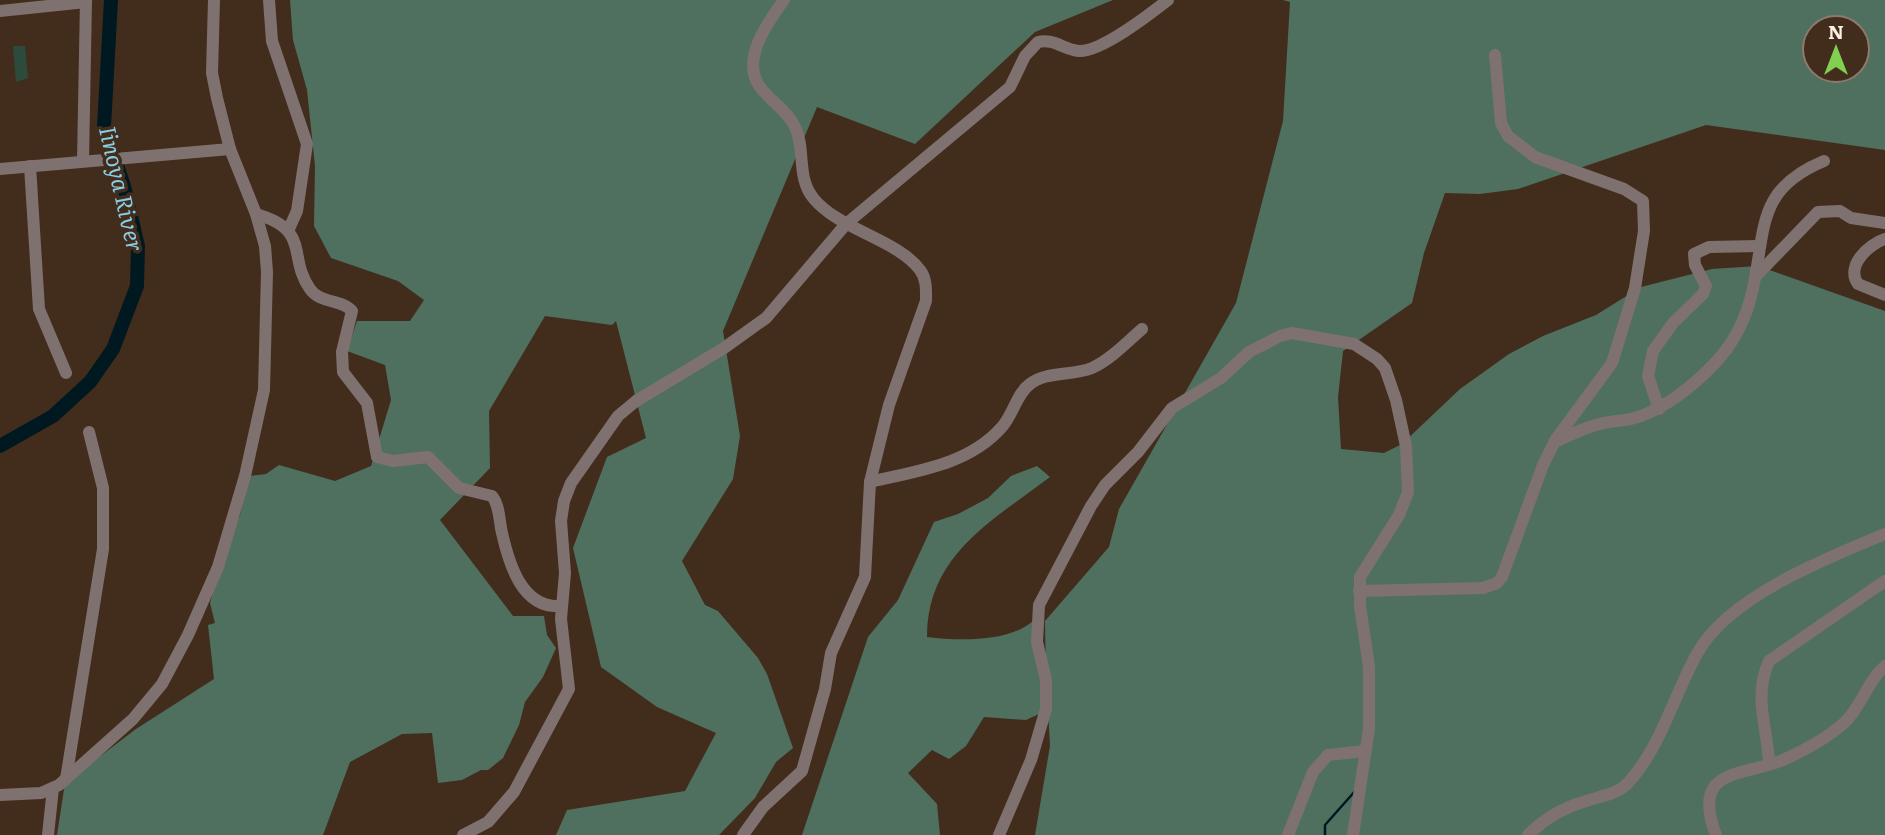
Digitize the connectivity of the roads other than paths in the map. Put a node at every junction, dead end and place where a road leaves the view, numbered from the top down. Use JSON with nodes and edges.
{"nodes":[{"id":1,"x":214,"y":0,"type":"edge"},
{"id":2,"x":269,"y":0,"type":"edge"},
{"id":3,"x":785,"y":0,"type":"edge"},
{"id":4,"x":1168,"y":0,"type":"edge"},
{"id":5,"x":86,"y":1,"type":"edge"},
{"id":6,"x":0,"y":11,"type":"edge"},
{"id":7,"x":1495,"y":55,"type":"dead end"},
{"id":8,"x":230,"y":149,"type":"junction"},
{"id":9,"x":87,"y":161,"type":"junction"},
{"id":10,"x":1824,"y":161,"type":"dead end"},
{"id":11,"x":30,"y":166,"type":"junction"},
{"id":12,"x":0,"y":169,"type":"edge"},
{"id":13,"x":256,"y":214,"type":"junction"},
{"id":14,"x":1885,"y":223,"type":"edge"},
{"id":15,"x":846,"y":224,"type":"junction"},
{"id":16,"x":288,"y":230,"type":"junction"},
{"id":17,"x":1885,"y":239,"type":"edge"},
{"id":18,"x":1758,"y":246,"type":"junction"},
{"id":19,"x":1755,"y":277,"type":"junction"},
{"id":20,"x":1885,"y":295,"type":"edge"},
{"id":21,"x":1142,"y":329,"type":"dead end"},
{"id":22,"x":66,"y":373,"type":"dead end"},
{"id":23,"x":1659,"y":409,"type":"junction"},
{"id":24,"x":89,"y":432,"type":"dead end"},
{"id":25,"x":1554,"y":442,"type":"junction"},
{"id":26,"x":870,"y":482,"type":"junction"},
{"id":27,"x":1885,"y":534,"type":"edge"},
{"id":28,"x":1885,"y":581,"type":"edge"},
{"id":29,"x":1359,"y":591,"type":"junction"},
{"id":30,"x":561,"y":606,"type":"junction"},
{"id":31,"x":1885,"y":666,"type":"edge"},
{"id":32,"x":1365,"y":751,"type":"junction"},
{"id":33,"x":1769,"y":762,"type":"junction"},
{"id":34,"x":66,"y":779,"type":"junction"},
{"id":35,"x":53,"y":788,"type":"junction"},
{"id":36,"x":0,"y":794,"type":"edge"},
{"id":37,"x":48,"y":835,"type":"edge"},
{"id":38,"x":463,"y":835,"type":"edge"},
{"id":39,"x":743,"y":835,"type":"edge"},
{"id":40,"x":999,"y":835,"type":"edge"},
{"id":41,"x":1288,"y":835,"type":"edge"},
{"id":42,"x":1353,"y":835,"type":"edge"},
{"id":43,"x":1528,"y":835,"type":"edge"},
{"id":44,"x":1716,"y":835,"type":"edge"}],
"edges":[{"from":1,"to":8,"type":"street"},
{"from":2,"to":16,"type":"street"},
{"from":3,"to":15,"type":"street"},
{"from":4,"to":15,"type":"street"},
{"from":5,"to":6,"type":"street"},
{"from":5,"to":9,"type":"street"},
{"from":7,"to":25,"type":"street"},
{"from":8,"to":9,"type":"street"},
{"from":8,"to":13,"type":"street"},
{"from":9,"to":11,"type":"street"},
{"from":10,"to":18,"type":"street"},
{"from":11,"to":12,"type":"street"},
{"from":11,"to":22,"type":"street"},
{"from":13,"to":16,"type":"street"},
{"from":13,"to":34,"type":"street"},
{"from":14,"to":19,"type":"street"},
{"from":15,"to":26,"type":"street"},
{"from":15,"to":30,"type":"street"},
{"from":16,"to":30,"type":"street"},
{"from":17,"to":20,"type":"street"},
{"from":18,"to":19,"type":"street"},
{"from":18,"to":23,"type":"street"},
{"from":19,"to":23,"type":"street"},
{"from":21,"to":26,"type":"street"},
{"from":23,"to":25,"type":"street"},
{"from":24,"to":34,"type":"street"},
{"from":25,"to":29,"type":"street"},
{"from":26,"to":39,"type":"street"},
{"from":27,"to":43,"type":"street"},
{"from":28,"to":33,"type":"street"},
{"from":29,"to":32,"type":"street"},
{"from":29,"to":40,"type":"street"},
{"from":30,"to":38,"type":"street"},
{"from":31,"to":33,"type":"street"},
{"from":32,"to":41,"type":"street"},
{"from":32,"to":42,"type":"street"},
{"from":33,"to":44,"type":"street"},
{"from":34,"to":35,"type":"street"},
{"from":35,"to":36,"type":"street"},
{"from":35,"to":37,"type":"street"}]}
